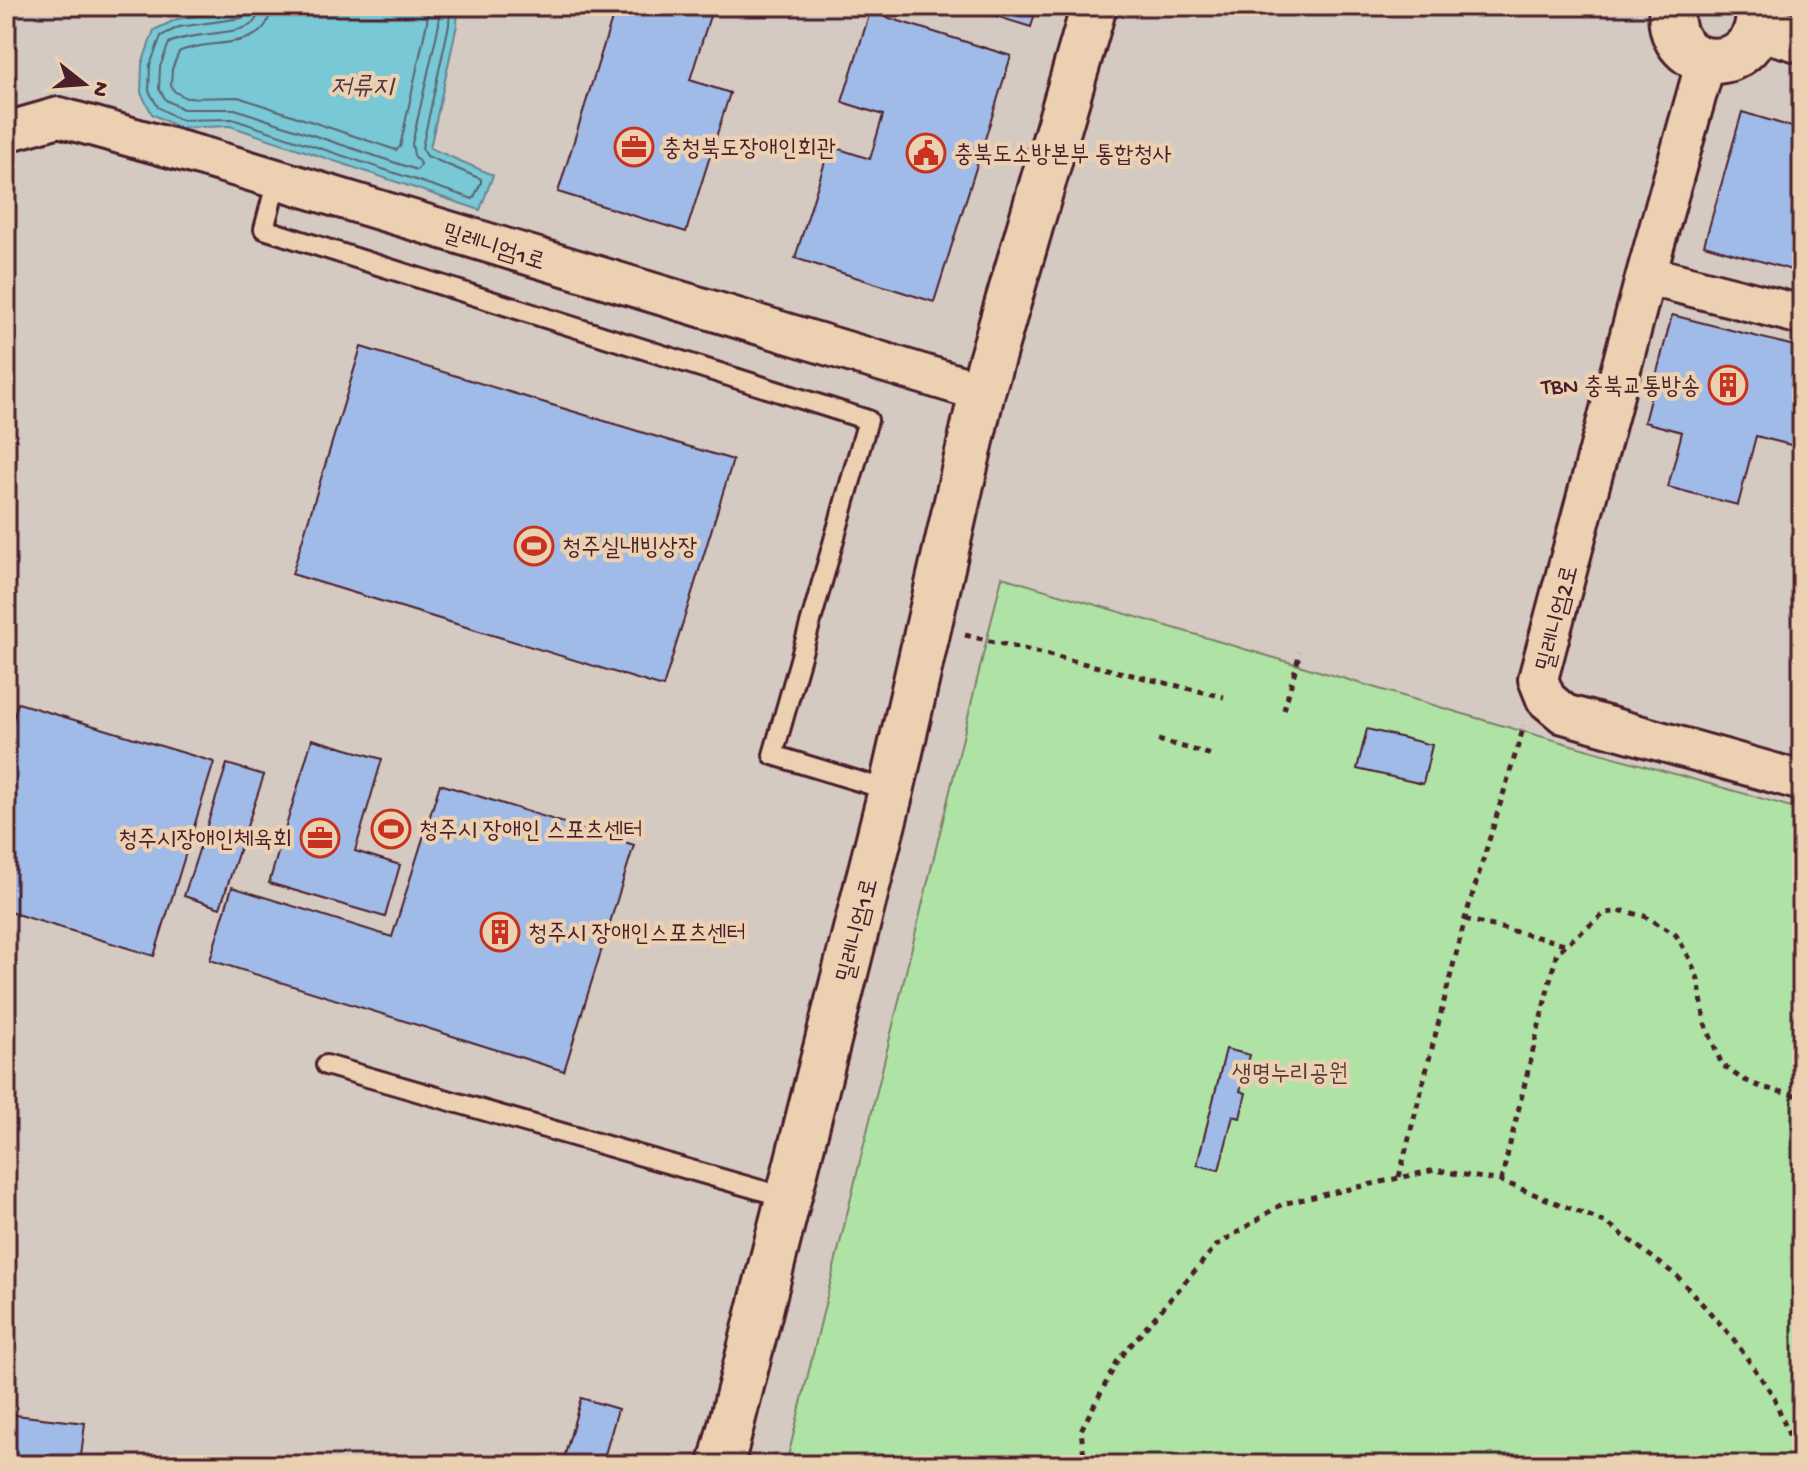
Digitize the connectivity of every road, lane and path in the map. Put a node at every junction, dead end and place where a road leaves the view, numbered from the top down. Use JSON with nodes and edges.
{"nodes":[{"id":1,"x":1094,"y":6,"type":"edge"},
{"id":2,"x":1672,"y":6,"type":"edge"},
{"id":3,"x":1758,"y":17,"type":"edge"},
{"id":4,"x":1802,"y":40,"type":"edge"},
{"id":5,"x":1706,"y":61,"type":"junction"},
{"id":6,"x":6,"y":132,"type":"edge"},
{"id":7,"x":277,"y":180,"type":"junction"},
{"id":8,"x":1646,"y":275,"type":"junction"},
{"id":9,"x":1802,"y":315,"type":"edge"},
{"id":10,"x":982,"y":392,"type":"junction"},
{"id":11,"x":929,"y":626,"type":"junction"},
{"id":12,"x":1300,"y":652,"type":"dead end"},
{"id":13,"x":1538,"y":679,"type":"junction"},
{"id":14,"x":1224,"y":697,"type":"dead end"},
{"id":15,"x":1284,"y":710,"type":"dead end"},
{"id":16,"x":1158,"y":740,"type":"dead end"},
{"id":17,"x":1212,"y":755,"type":"dead end"},
{"id":18,"x":1802,"y":781,"type":"edge"},
{"id":19,"x":891,"y":791,"type":"junction"},
{"id":20,"x":1465,"y":919,"type":"junction"},
{"id":21,"x":1566,"y":944,"type":"junction"},
{"id":22,"x":326,"y":1065,"type":"dead end"},
{"id":23,"x":1802,"y":1097,"type":"edge"},
{"id":24,"x":1399,"y":1177,"type":"junction"},
{"id":25,"x":1501,"y":1181,"type":"junction"},
{"id":26,"x":788,"y":1198,"type":"junction"},
{"id":27,"x":1800,"y":1453,"type":"edge"},
{"id":28,"x":721,"y":1465,"type":"edge"},
{"id":29,"x":1085,"y":1465,"type":"edge"},
{"id":30,"x":1801,"y":1465,"type":"edge"}],
"edges":[{"from":1,"to":10,"type":"street","name":"밀레니엄1로"},
{"from":2,"to":5,"type":"street"},
{"from":3,"to":4,"type":"street"},
{"from":3,"to":5,"type":"street"},
{"from":5,"to":8,"type":"street","name":"밀레니엄2로"},
{"from":6,"to":7,"type":"street","name":"밀레니엄1로"},
{"from":7,"to":10,"type":"street","name":"밀레니엄1로"},
{"from":7,"to":19,"type":"lane"},
{"from":8,"to":9,"type":"street"},
{"from":8,"to":13,"type":"street","name":"밀레니엄2로"},
{"from":10,"to":11,"type":"street","name":"밀레니엄1로"},
{"from":11,"to":14,"type":"path"},
{"from":11,"to":19,"type":"street","name":"밀레니엄1로"},
{"from":12,"to":15,"type":"path"},
{"from":13,"to":18,"type":"street","name":"밀레니엄2로"},
{"from":13,"to":20,"type":"path"},
{"from":16,"to":17,"type":"path"},
{"from":19,"to":26,"type":"street","name":"밀레니엄1로"},
{"from":20,"to":21,"type":"path"},
{"from":20,"to":24,"type":"path"},
{"from":21,"to":23,"type":"path"},
{"from":21,"to":25,"type":"path"},
{"from":22,"to":26,"type":"lane"},
{"from":24,"to":25,"type":"path"},
{"from":24,"to":29,"type":"path"},
{"from":25,"to":27,"type":"path"},
{"from":26,"to":28,"type":"street","name":"밀레니엄1로"},
{"from":27,"to":30,"type":"path"}]}
